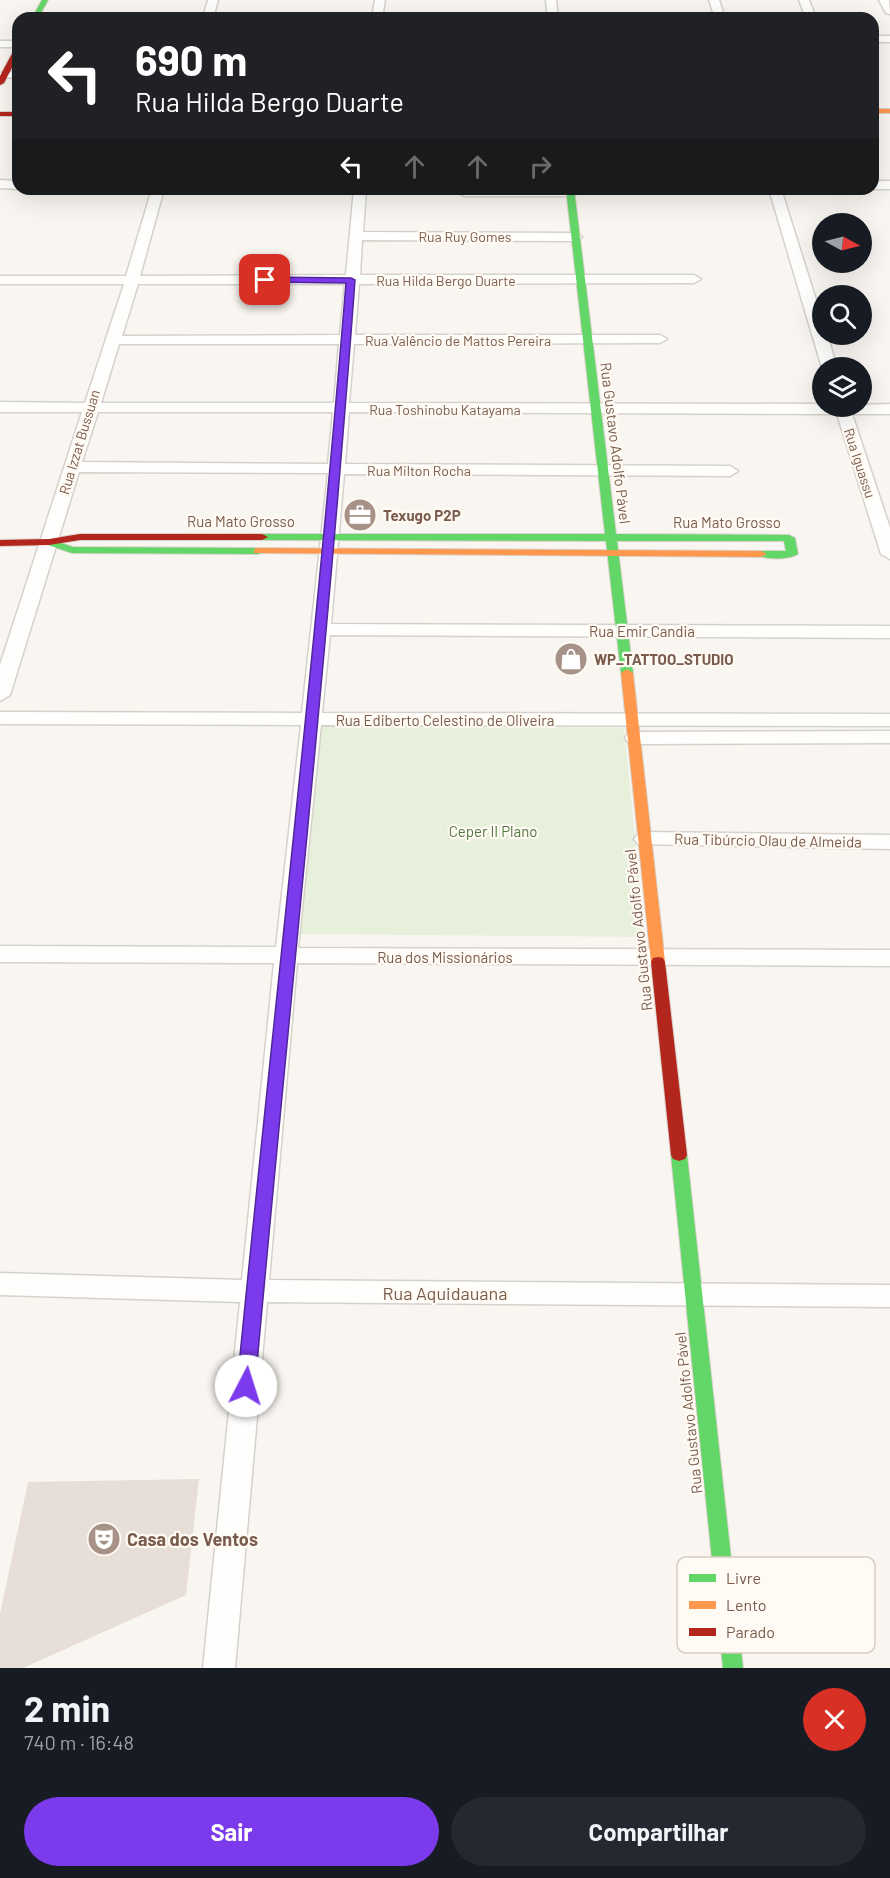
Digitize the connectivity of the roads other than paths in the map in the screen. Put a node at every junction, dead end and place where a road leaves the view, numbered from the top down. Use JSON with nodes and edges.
{"nodes":[{"id":1,"x":884,"y":0,"type":"edge"},
{"id":2,"x":890,"y":11,"type":"edge"},
{"id":3,"x":156,"y":195,"type":"edge"},
{"id":4,"x":359,"y":195,"type":"edge"},
{"id":5,"x":570,"y":195,"type":"edge"},
{"id":6,"x":777,"y":195,"type":"edge"},
{"id":7,"x":355,"y":236,"type":"junction"},
{"id":8,"x":575,"y":237,"type":"junction"},
{"id":9,"x":694,"y":279,"type":"dead end"},
{"id":10,"x":0,"y":280,"type":"edge"},
{"id":11,"x":130,"y":285,"type":"junction"},
{"id":12,"x":350,"y":285,"type":"junction"},
{"id":13,"x":583,"y":285,"type":"junction"},
{"id":14,"x":660,"y":339,"type":"dead end"},
{"id":15,"x":112,"y":340,"type":"junction"},
{"id":16,"x":587,"y":340,"type":"junction"},
{"id":17,"x":346,"y":341,"type":"junction"},
{"id":18,"x":827,"y":357,"type":"edge"},
{"id":19,"x":0,"y":394,"type":"edge"},
{"id":20,"x":872,"y":396,"type":"edge"},
{"id":21,"x":890,"y":396,"type":"edge"},
{"id":22,"x":812,"y":397,"type":"edge"},
{"id":23,"x":92,"y":400,"type":"junction"},
{"id":24,"x":342,"y":402,"type":"junction"},
{"id":25,"x":717,"y":402,"type":"junction"},
{"id":26,"x":595,"y":403,"type":"junction"},
{"id":27,"x":0,"y":407,"type":"edge"},
{"id":28,"x":812,"y":407,"type":"edge"},
{"id":29,"x":872,"y":409,"type":"edge"},
{"id":30,"x":890,"y":409,"type":"edge"},
{"id":31,"x":845,"y":417,"type":"edge"},
{"id":32,"x":72,"y":467,"type":"junction"},
{"id":33,"x":336,"y":470,"type":"junction"},
{"id":34,"x":604,"y":471,"type":"junction"},
{"id":35,"x":730,"y":471,"type":"dead end"},
{"id":36,"x":612,"y":538,"type":"junction"},
{"id":37,"x":0,"y":543,"type":"edge"},
{"id":38,"x":49,"y":543,"type":"junction"},
{"id":39,"x":330,"y":545,"type":"junction"},
{"id":40,"x":890,"y":554,"type":"edge"},
{"id":41,"x":614,"y":555,"type":"junction"},
{"id":42,"x":321,"y":629,"type":"junction"},
{"id":43,"x":623,"y":632,"type":"junction"},
{"id":44,"x":890,"y":632,"type":"edge"},
{"id":45,"x":0,"y":694,"type":"edge"},
{"id":46,"x":0,"y":718,"type":"edge"},
{"id":47,"x":311,"y":719,"type":"junction"},
{"id":48,"x":890,"y":720,"type":"edge"},
{"id":49,"x":634,"y":729,"type":"junction"},
{"id":50,"x":890,"y":737,"type":"edge"},
{"id":51,"x":645,"y":839,"type":"junction"},
{"id":52,"x":890,"y":842,"type":"edge"},
{"id":53,"x":0,"y":954,"type":"edge"},
{"id":54,"x":286,"y":957,"type":"junction"},
{"id":55,"x":656,"y":957,"type":"junction"},
{"id":56,"x":890,"y":958,"type":"edge"},
{"id":57,"x":0,"y":1284,"type":"edge"},
{"id":58,"x":254,"y":1292,"type":"junction"},
{"id":59,"x":692,"y":1294,"type":"junction"},
{"id":60,"x":890,"y":1296,"type":"edge"},
{"id":61,"x":721,"y":1557,"type":"edge"},
{"id":62,"x":731,"y":1653,"type":"edge"},
{"id":63,"x":219,"y":1668,"type":"edge"},
{"id":64,"x":733,"y":1668,"type":"edge"}],
"edges":[{"from":1,"to":2,"type":"street"},
{"from":3,"to":11,"type":"street","name":"Rua Izzat Bussuan"},
{"from":4,"to":7,"type":"street"},
{"from":5,"to":8,"type":"street","name":"Rua Gustavo Adolfo Pável"},
{"from":6,"to":18,"type":"street"},
{"from":7,"to":8,"type":"street","name":"Rua Ruy Gomes"},
{"from":7,"to":12,"type":"street"},
{"from":8,"to":13,"type":"street","name":"Rua Gustavo Adolfo Pável"},
{"from":9,"to":13,"type":"street","name":"Rua Hilda Bergo Duarte"},
{"from":10,"to":11,"type":"street","name":"Rua Hilda Bergo Duarte"},
{"from":11,"to":12,"type":"street","name":"Rua Hilda Bergo Duarte"},
{"from":11,"to":15,"type":"street","name":"Rua Izzat Bussuan"},
{"from":12,"to":13,"type":"street","name":"Rua Hilda Bergo Duarte"},
{"from":12,"to":17,"type":"street"},
{"from":13,"to":16,"type":"street","name":"Rua Gustavo Adolfo Pável"},
{"from":14,"to":16,"type":"street","name":"Rua Valêncio de Mattos Pereira"},
{"from":15,"to":17,"type":"street","name":"Rua Valêncio de Mattos Pereira"},
{"from":15,"to":23,"type":"street","name":"Rua Izzat Bussuan"},
{"from":16,"to":17,"type":"street","name":"Rua Valêncio de Mattos Pereira"},
{"from":16,"to":26,"type":"street","name":"Rua Gustavo Adolfo Pável"},
{"from":17,"to":24,"type":"street"},
{"from":19,"to":23,"type":"street","name":"Rua Toshinobu Katayama"},
{"from":20,"to":21,"type":"street"},
{"from":22,"to":25,"type":"street","name":"Rua Toshinobu Katayama"},
{"from":23,"to":24,"type":"street","name":"Rua Toshinobu Katayama"},
{"from":23,"to":27,"type":"street","name":"Rua Toshinobu Katayama"},
{"from":23,"to":32,"type":"street","name":"Rua Izzat Bussuan"},
{"from":24,"to":26,"type":"street","name":"Rua Toshinobu Katayama"},
{"from":24,"to":33,"type":"street"},
{"from":25,"to":26,"type":"street","name":"Rua Toshinobu Katayama"},
{"from":25,"to":28,"type":"street","name":"Rua Toshinobu Katayama"},
{"from":26,"to":34,"type":"street","name":"Rua Gustavo Adolfo Pável"},
{"from":29,"to":30,"type":"street","name":"Rua Toshinobu Katayama"},
{"from":31,"to":40,"type":"street","name":"Rua Iguassu"},
{"from":32,"to":33,"type":"street","name":"Rua Milton Rocha"},
{"from":32,"to":38,"type":"street","name":"Rua Izzat Bussuan"},
{"from":33,"to":34,"type":"street","name":"Rua Milton Rocha"},
{"from":33,"to":39,"type":"street"},
{"from":34,"to":35,"type":"street","name":"Rua Milton Rocha"},
{"from":34,"to":36,"type":"street","name":"Rua Gustavo Adolfo Pável"},
{"from":36,"to":39,"type":"street","name":"Rua Mato Grosso"},
{"from":36,"to":41,"type":"street","name":"Rua Gustavo Adolfo Pável"},
{"from":36,"to":41,"type":"street","name":"Rua Mato Grosso"},
{"from":37,"to":38,"type":"street","name":"Rua Mato Grosso"},
{"from":38,"to":39,"type":"street","name":"Rua Mato Grosso"},
{"from":38,"to":45,"type":"street","name":"Rua Izzat Bussuan"},
{"from":39,"to":41,"type":"street","name":"Rua Mato Grosso"},
{"from":39,"to":42,"type":"street"},
{"from":41,"to":43,"type":"street","name":"Rua Gustavo Adolfo Pável"},
{"from":42,"to":43,"type":"street","name":"Rua Emir Candia"},
{"from":42,"to":47,"type":"street"},
{"from":43,"to":44,"type":"street","name":"Rua Emir Candia"},
{"from":43,"to":49,"type":"street","name":"Rua Gustavo Adolfo Pável"},
{"from":46,"to":47,"type":"street","name":"Rua Ediberto Celestino de Oliveira"},
{"from":47,"to":49,"type":"street","name":"Rua Ediberto Celestino de Oliveira"},
{"from":47,"to":54,"type":"street"},
{"from":48,"to":49,"type":"street","name":"Rua Ediberto Celestino de Oliveira"},
{"from":49,"to":50,"type":"street","name":"Rua Ediberto Celestino de Oliveira"},
{"from":49,"to":51,"type":"street","name":"Rua Gustavo Adolfo Pável"},
{"from":51,"to":52,"type":"street","name":"Rua Tibúrcio Olau de Almeida"},
{"from":51,"to":55,"type":"street","name":"Rua Gustavo Adolfo Pável"},
{"from":53,"to":54,"type":"street","name":"Rua dos Missionários"},
{"from":54,"to":55,"type":"street","name":"Rua dos Missionários"},
{"from":54,"to":58,"type":"street"},
{"from":55,"to":56,"type":"street","name":"Rua dos Missionários"},
{"from":55,"to":59,"type":"street","name":"Rua Gustavo Adolfo Pável"},
{"from":57,"to":58,"type":"street","name":"Rua Aquidauana"},
{"from":58,"to":59,"type":"street","name":"Rua Aquidauana"},
{"from":58,"to":63,"type":"street"},
{"from":59,"to":60,"type":"street","name":"Rua Aquidauana"},
{"from":59,"to":61,"type":"street","name":"Rua Gustavo Adolfo Pável"},
{"from":62,"to":64,"type":"street","name":"Rua Gustavo Adolfo Pável"}]}
